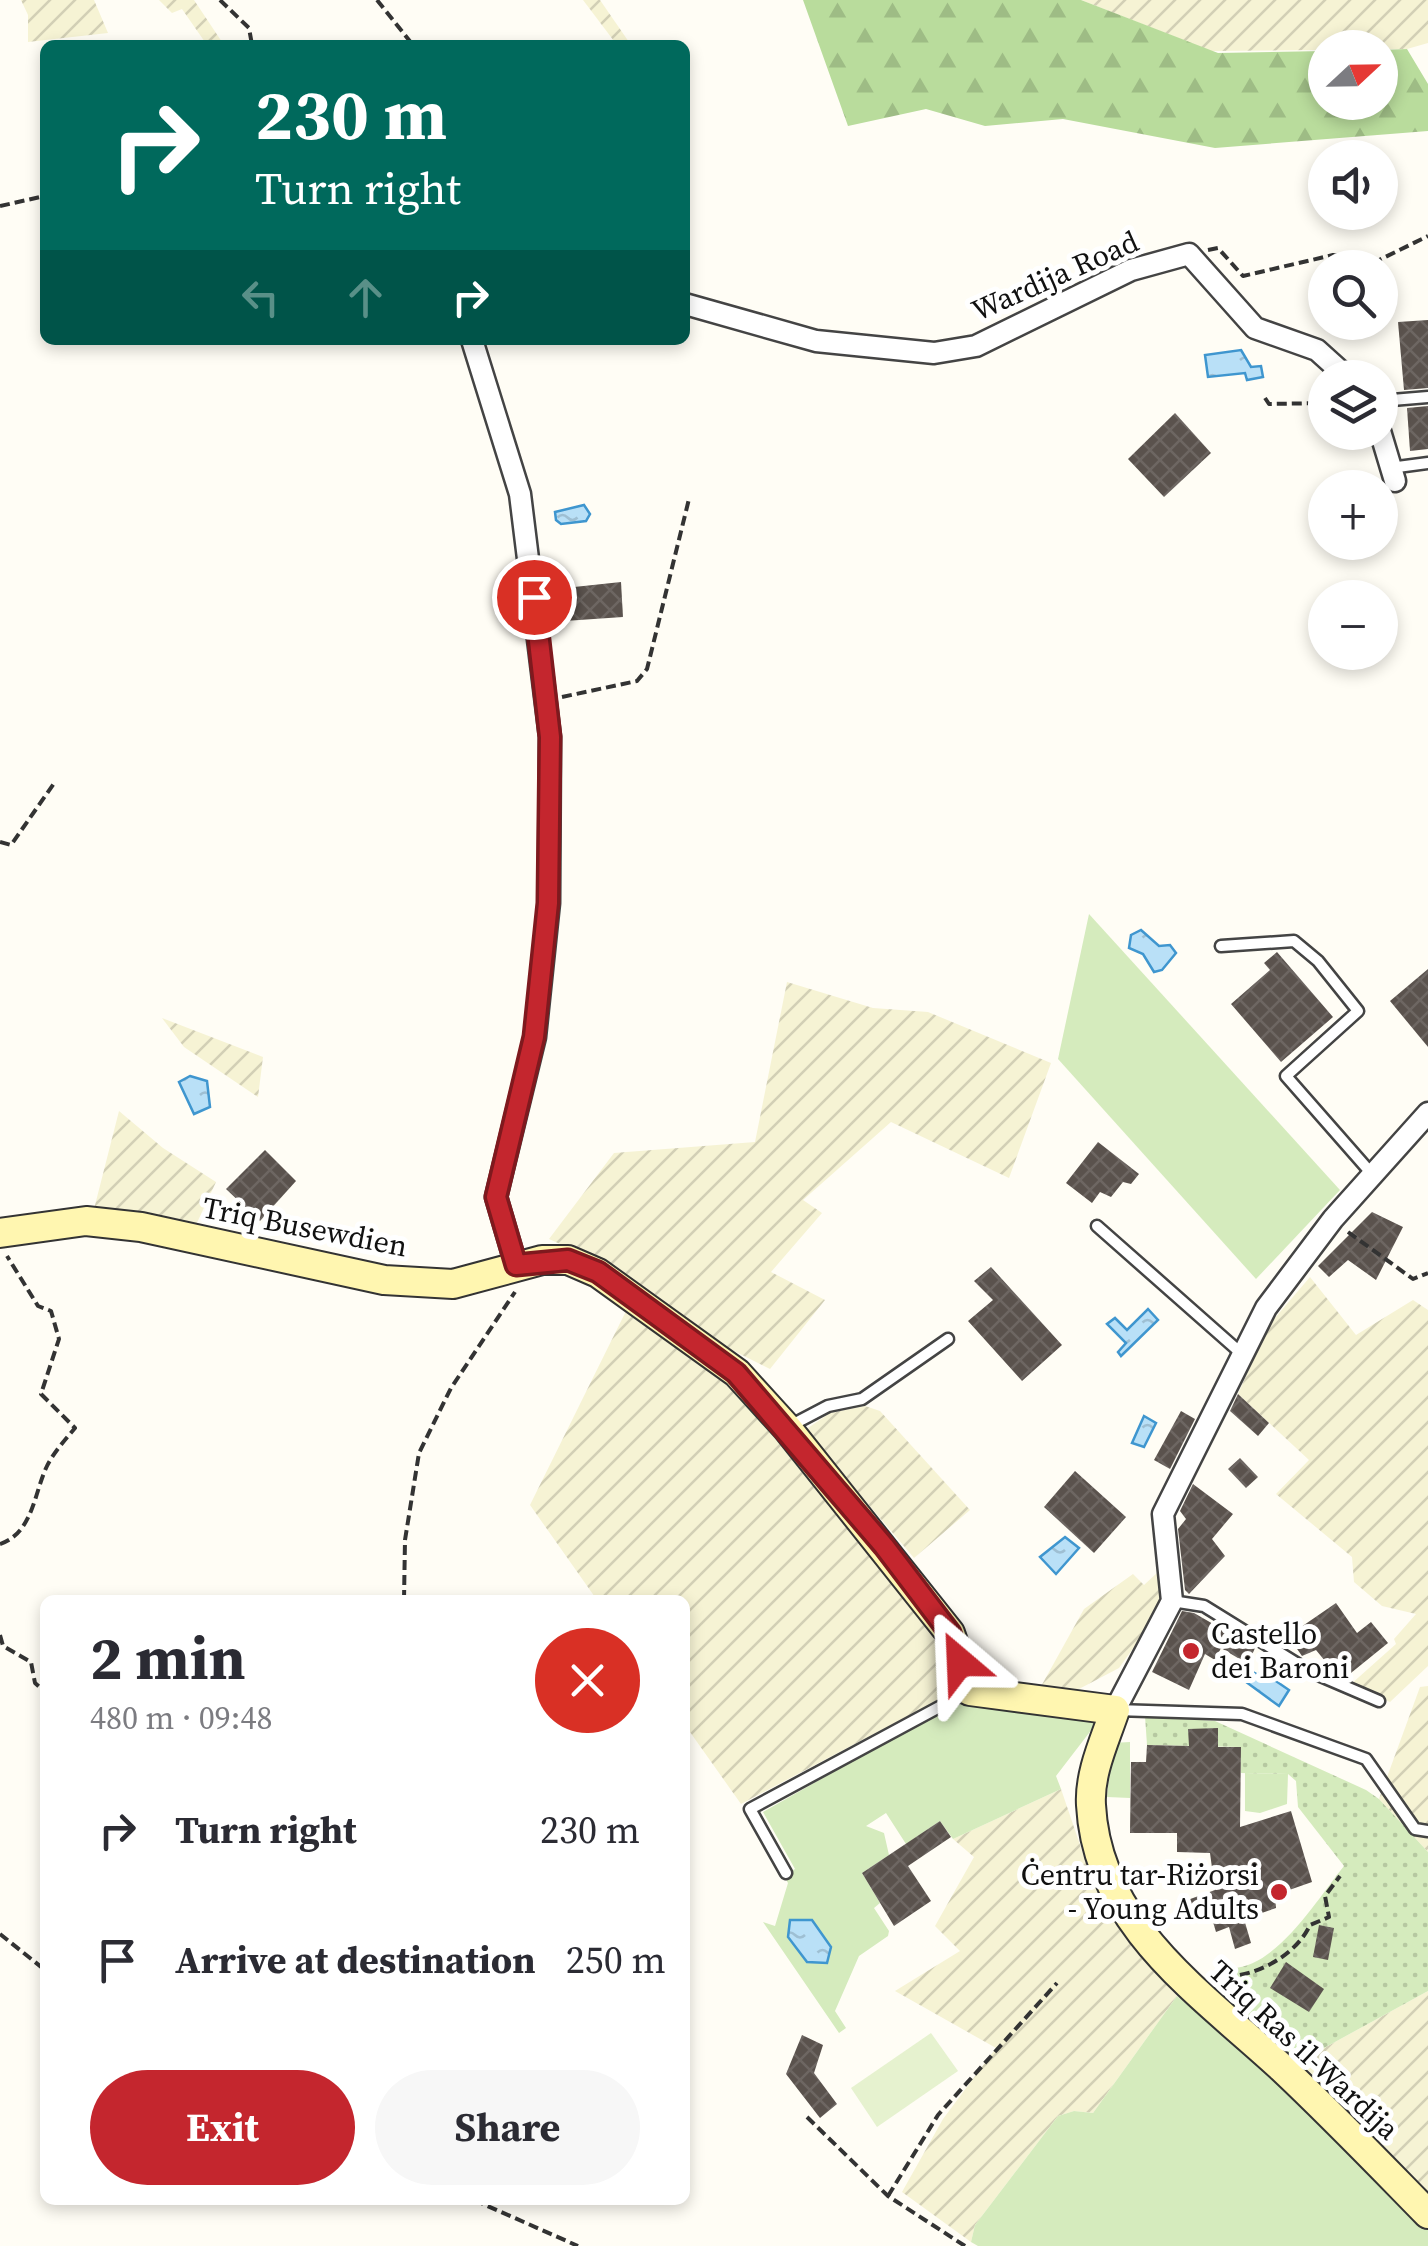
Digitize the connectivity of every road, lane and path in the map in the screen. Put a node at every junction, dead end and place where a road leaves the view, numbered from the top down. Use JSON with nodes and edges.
{"nodes":[{"id":1,"x":220,"y":0,"type":"edge"},
{"id":2,"x":377,"y":0,"type":"edge"},
{"id":3,"x":251,"y":40,"type":"edge"},
{"id":4,"x":409,"y":40,"type":"edge"},
{"id":5,"x":40,"y":197,"type":"edge"},
{"id":6,"x":0,"y":206,"type":"edge"},
{"id":7,"x":1428,"y":236,"type":"edge"},
{"id":8,"x":1189,"y":254,"type":"junction"},
{"id":9,"x":690,"y":305,"type":"edge"},
{"id":10,"x":474,"y":345,"type":"edge"},
{"id":11,"x":1328,"y":360,"type":"edge"},
{"id":12,"x":1428,"y":397,"type":"edge"},
{"id":13,"x":1265,"y":398,"type":"dead end"},
{"id":14,"x":1398,"y":400,"type":"edge"},
{"id":15,"x":1308,"y":403,"type":"edge"},
{"id":16,"x":1428,"y":464,"type":"edge"},
{"id":17,"x":1398,"y":472,"type":"edge"},
{"id":18,"x":690,"y":500,"type":"dead end"},
{"id":19,"x":547,"y":700,"type":"junction"},
{"id":20,"x":54,"y":782,"type":"dead end"},
{"id":21,"x":0,"y":842,"type":"edge"},
{"id":22,"x":1220,"y":946,"type":"dead end"},
{"id":23,"x":1428,"y":1113,"type":"edge"},
{"id":24,"x":1372,"y":1174,"type":"junction"},
{"id":25,"x":1333,"y":1220,"type":"junction"},
{"id":26,"x":1097,"y":1226,"type":"dead end"},
{"id":27,"x":0,"y":1233,"type":"edge"},
{"id":28,"x":0,"y":1244,"type":"edge"},
{"id":29,"x":516,"y":1265,"type":"junction"},
{"id":30,"x":1428,"y":1273,"type":"edge"},
{"id":31,"x":948,"y":1339,"type":"dead end"},
{"id":32,"x":1242,"y":1354,"type":"junction"},
{"id":33,"x":787,"y":1428,"type":"junction"},
{"id":34,"x":0,"y":1544,"type":"edge"},
{"id":35,"x":404,"y":1595,"type":"edge"},
{"id":36,"x":1172,"y":1601,"type":"junction"},
{"id":37,"x":0,"y":1635,"type":"edge"},
{"id":38,"x":40,"y":1687,"type":"edge"},
{"id":39,"x":970,"y":1690,"type":"junction"},
{"id":40,"x":1378,"y":1701,"type":"dead end"},
{"id":41,"x":1115,"y":1710,"type":"junction"},
{"id":42,"x":1428,"y":1831,"type":"edge"},
{"id":43,"x":786,"y":1874,"type":"dead end"},
{"id":44,"x":1340,"y":1876,"type":"dead end"},
{"id":45,"x":0,"y":1934,"type":"edge"},
{"id":46,"x":40,"y":1966,"type":"edge"},
{"id":47,"x":1225,"y":1976,"type":"dead end"},
{"id":48,"x":1058,"y":1983,"type":"dead end"},
{"id":49,"x":807,"y":2117,"type":"dead end"},
{"id":50,"x":888,"y":2196,"type":"junction"},
{"id":51,"x":485,"y":2205,"type":"edge"},
{"id":52,"x":1428,"y":2214,"type":"edge"},
{"id":53,"x":578,"y":2246,"type":"edge"},
{"id":54,"x":964,"y":2246,"type":"edge"}],
"edges":[{"from":1,"to":3,"type":"path"},
{"from":2,"to":4,"type":"path"},
{"from":5,"to":6,"type":"path"},
{"from":7,"to":8,"type":"path"},
{"from":8,"to":9,"type":"street","name":"Wardija Road"},
{"from":8,"to":11,"type":"street"},
{"from":10,"to":19,"type":"street"},
{"from":12,"to":14,"type":"lane"},
{"from":13,"to":15,"type":"path"},
{"from":16,"to":17,"type":"lane"},
{"from":18,"to":19,"type":"path"},
{"from":19,"to":29,"type":"street"},
{"from":20,"to":21,"type":"path"},
{"from":22,"to":24,"type":"lane"},
{"from":23,"to":24,"type":"street"},
{"from":24,"to":25,"type":"street"},
{"from":25,"to":30,"type":"path"},
{"from":25,"to":32,"type":"street"},
{"from":26,"to":32,"type":"lane"},
{"from":27,"to":29,"type":"street","name":"Triq Busewdien"},
{"from":28,"to":34,"type":"path"},
{"from":29,"to":33,"type":"street","name":"Triq Busewdien"},
{"from":29,"to":35,"type":"path"},
{"from":31,"to":33,"type":"lane"},
{"from":32,"to":36,"type":"street"},
{"from":33,"to":39,"type":"street","name":"Triq Busewdien"},
{"from":36,"to":40,"type":"lane"},
{"from":36,"to":41,"type":"street","name":"Triq Ras il-Wardija"},
{"from":37,"to":38,"type":"path"},
{"from":39,"to":41,"type":"street"},
{"from":39,"to":43,"type":"lane"},
{"from":41,"to":42,"type":"lane"},
{"from":41,"to":52,"type":"street","name":"Triq Ras il-Wardija"},
{"from":44,"to":47,"type":"path"},
{"from":45,"to":46,"type":"path"},
{"from":48,"to":50,"type":"path"},
{"from":49,"to":50,"type":"path"},
{"from":50,"to":54,"type":"path"},
{"from":51,"to":53,"type":"path"}]}
